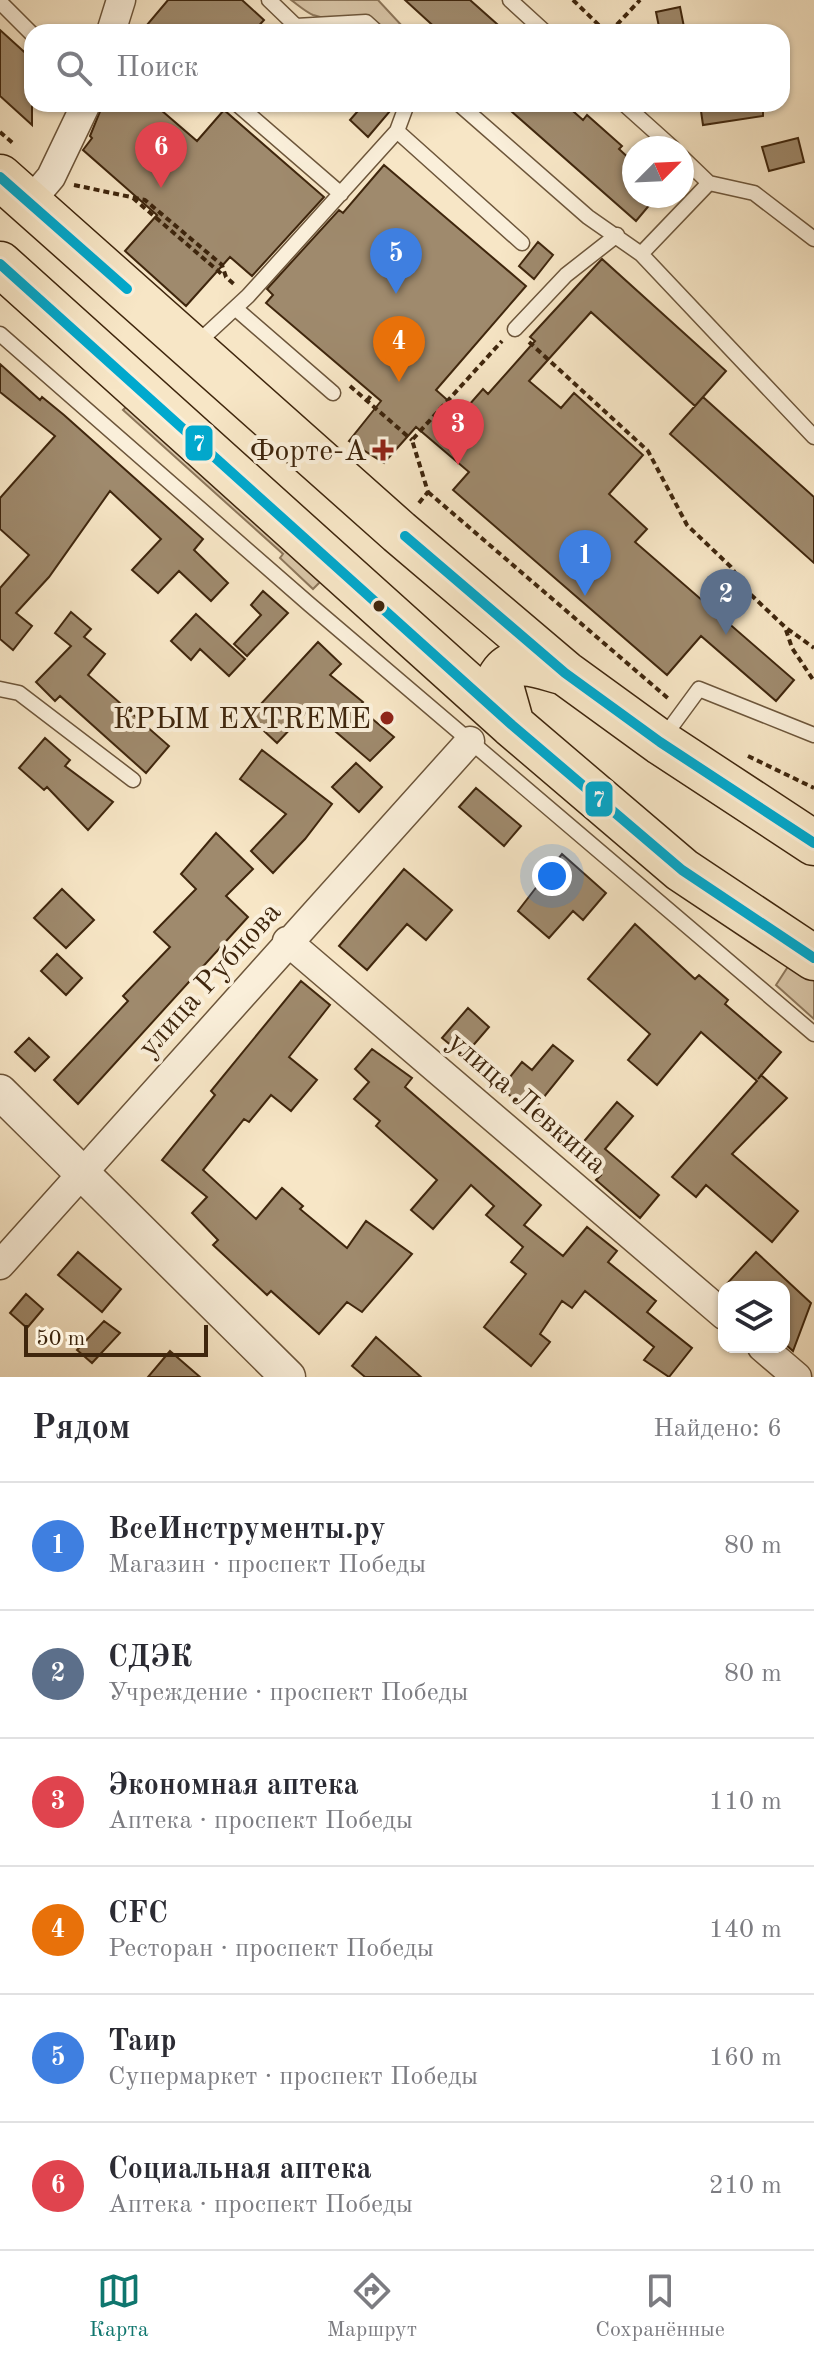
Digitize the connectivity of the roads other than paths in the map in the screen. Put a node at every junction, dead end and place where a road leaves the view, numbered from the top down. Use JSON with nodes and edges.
{"nodes":[{"id":1,"x":121,"y":0,"type":"edge"},
{"id":2,"x":269,"y":0,"type":"edge"},
{"id":3,"x":510,"y":0,"type":"edge"},
{"id":4,"x":0,"y":2,"type":"edge"},
{"id":5,"x":114,"y":24,"type":"edge"},
{"id":6,"x":290,"y":24,"type":"edge"},
{"id":7,"x":345,"y":24,"type":"edge"},
{"id":8,"x":368,"y":24,"type":"edge"},
{"id":9,"x":536,"y":24,"type":"edge"},
{"id":10,"x":24,"y":26,"type":"edge"},
{"id":11,"x":80,"y":112,"type":"edge"},
{"id":12,"x":246,"y":112,"type":"edge"},
{"id":13,"x":404,"y":112,"type":"edge"},
{"id":14,"x":468,"y":112,"type":"edge"},
{"id":15,"x":633,"y":112,"type":"edge"},
{"id":16,"x":397,"y":131,"type":"junction"},
{"id":17,"x":660,"y":136,"type":"edge"},
{"id":18,"x":694,"y":169,"type":"edge"},
{"id":19,"x":709,"y":183,"type":"junction"},
{"id":20,"x":27,"y":186,"type":"edge"},
{"id":21,"x":341,"y":194,"type":"junction"},
{"id":22,"x":617,"y":235,"type":"junction"},
{"id":23,"x":814,"y":239,"type":"edge"},
{"id":24,"x":522,"y":243,"type":"dead end"},
{"id":25,"x":641,"y":254,"type":"junction"},
{"id":26,"x":1,"y":268,"type":"edge"},
{"id":27,"x":235,"y":308,"type":"junction"},
{"id":28,"x":515,"y":329,"type":"road end"},
{"id":29,"x":0,"y":334,"type":"edge"},
{"id":30,"x":200,"y":355,"type":"junction"},
{"id":31,"x":333,"y":393,"type":"dead end"},
{"id":32,"x":167,"y":412,"type":"junction"},
{"id":33,"x":814,"y":437,"type":"edge"},
{"id":34,"x":565,"y":673,"type":"junction"},
{"id":35,"x":0,"y":689,"type":"edge"},
{"id":36,"x":512,"y":725,"type":"junction"},
{"id":37,"x":671,"y":726,"type":"junction"},
{"id":38,"x":814,"y":735,"type":"edge"},
{"id":39,"x":470,"y":741,"type":"junction"},
{"id":40,"x":133,"y":780,"type":"dead end"},
{"id":41,"x":814,"y":843,"type":"edge"},
{"id":42,"x":287,"y":941,"type":"junction"},
{"id":43,"x":814,"y":958,"type":"edge"},
{"id":44,"x":814,"y":1034,"type":"edge"},
{"id":45,"x":0,"y":1092,"type":"edge"},
{"id":46,"x":80,"y":1175,"type":"junction"},
{"id":47,"x":0,"y":1265,"type":"edge"},
{"id":48,"x":718,"y":1310,"type":"edge"},
{"id":49,"x":769,"y":1353,"type":"edge"},
{"id":50,"x":288,"y":1377,"type":"edge"},
{"id":51,"x":797,"y":1377,"type":"edge"}],
"edges":[{"from":1,"to":5,"type":"street"},
{"from":2,"to":6,"type":"lane"},
{"from":3,"to":9,"type":"lane"},
{"from":4,"to":10,"type":"lane"},
{"from":7,"to":8,"type":"lane"},
{"from":11,"to":20,"type":"street"},
{"from":12,"to":21,"type":"lane"},
{"from":13,"to":16,"type":"lane"},
{"from":14,"to":22,"type":"lane"},
{"from":15,"to":17,"type":"lane"},
{"from":16,"to":21,"type":"lane"},
{"from":16,"to":24,"type":"lane"},
{"from":18,"to":19,"type":"lane"},
{"from":19,"to":23,"type":"lane"},
{"from":19,"to":25,"type":"lane"},
{"from":20,"to":30,"type":"main road"},
{"from":21,"to":27,"type":"lane"},
{"from":22,"to":25,"type":"lane"},
{"from":22,"to":28,"type":"lane"},
{"from":25,"to":33,"type":"lane"},
{"from":26,"to":32,"type":"main road"},
{"from":27,"to":30,"type":"lane"},
{"from":27,"to":31,"type":"lane"},
{"from":29,"to":39,"type":"lane"},
{"from":30,"to":32,"type":"main road"},
{"from":30,"to":34,"type":"main road"},
{"from":32,"to":36,"type":"main road"},
{"from":34,"to":36,"type":"main road"},
{"from":34,"to":37,"type":"main road"},
{"from":35,"to":40,"type":"lane"},
{"from":36,"to":43,"type":"main road"},
{"from":37,"to":38,"type":"lane"},
{"from":37,"to":41,"type":"main road"},
{"from":39,"to":42,"type":"street","name":"улица Рубцова"},
{"from":39,"to":44,"type":"lane"},
{"from":42,"to":46,"type":"street","name":"улица Рубцова"},
{"from":42,"to":48,"type":"street","name":"улица Левкина"},
{"from":45,"to":46,"type":"street"},
{"from":46,"to":47,"type":"street","name":"улица Рубцова"},
{"from":46,"to":50,"type":"street"},
{"from":49,"to":51,"type":"street"}]}
